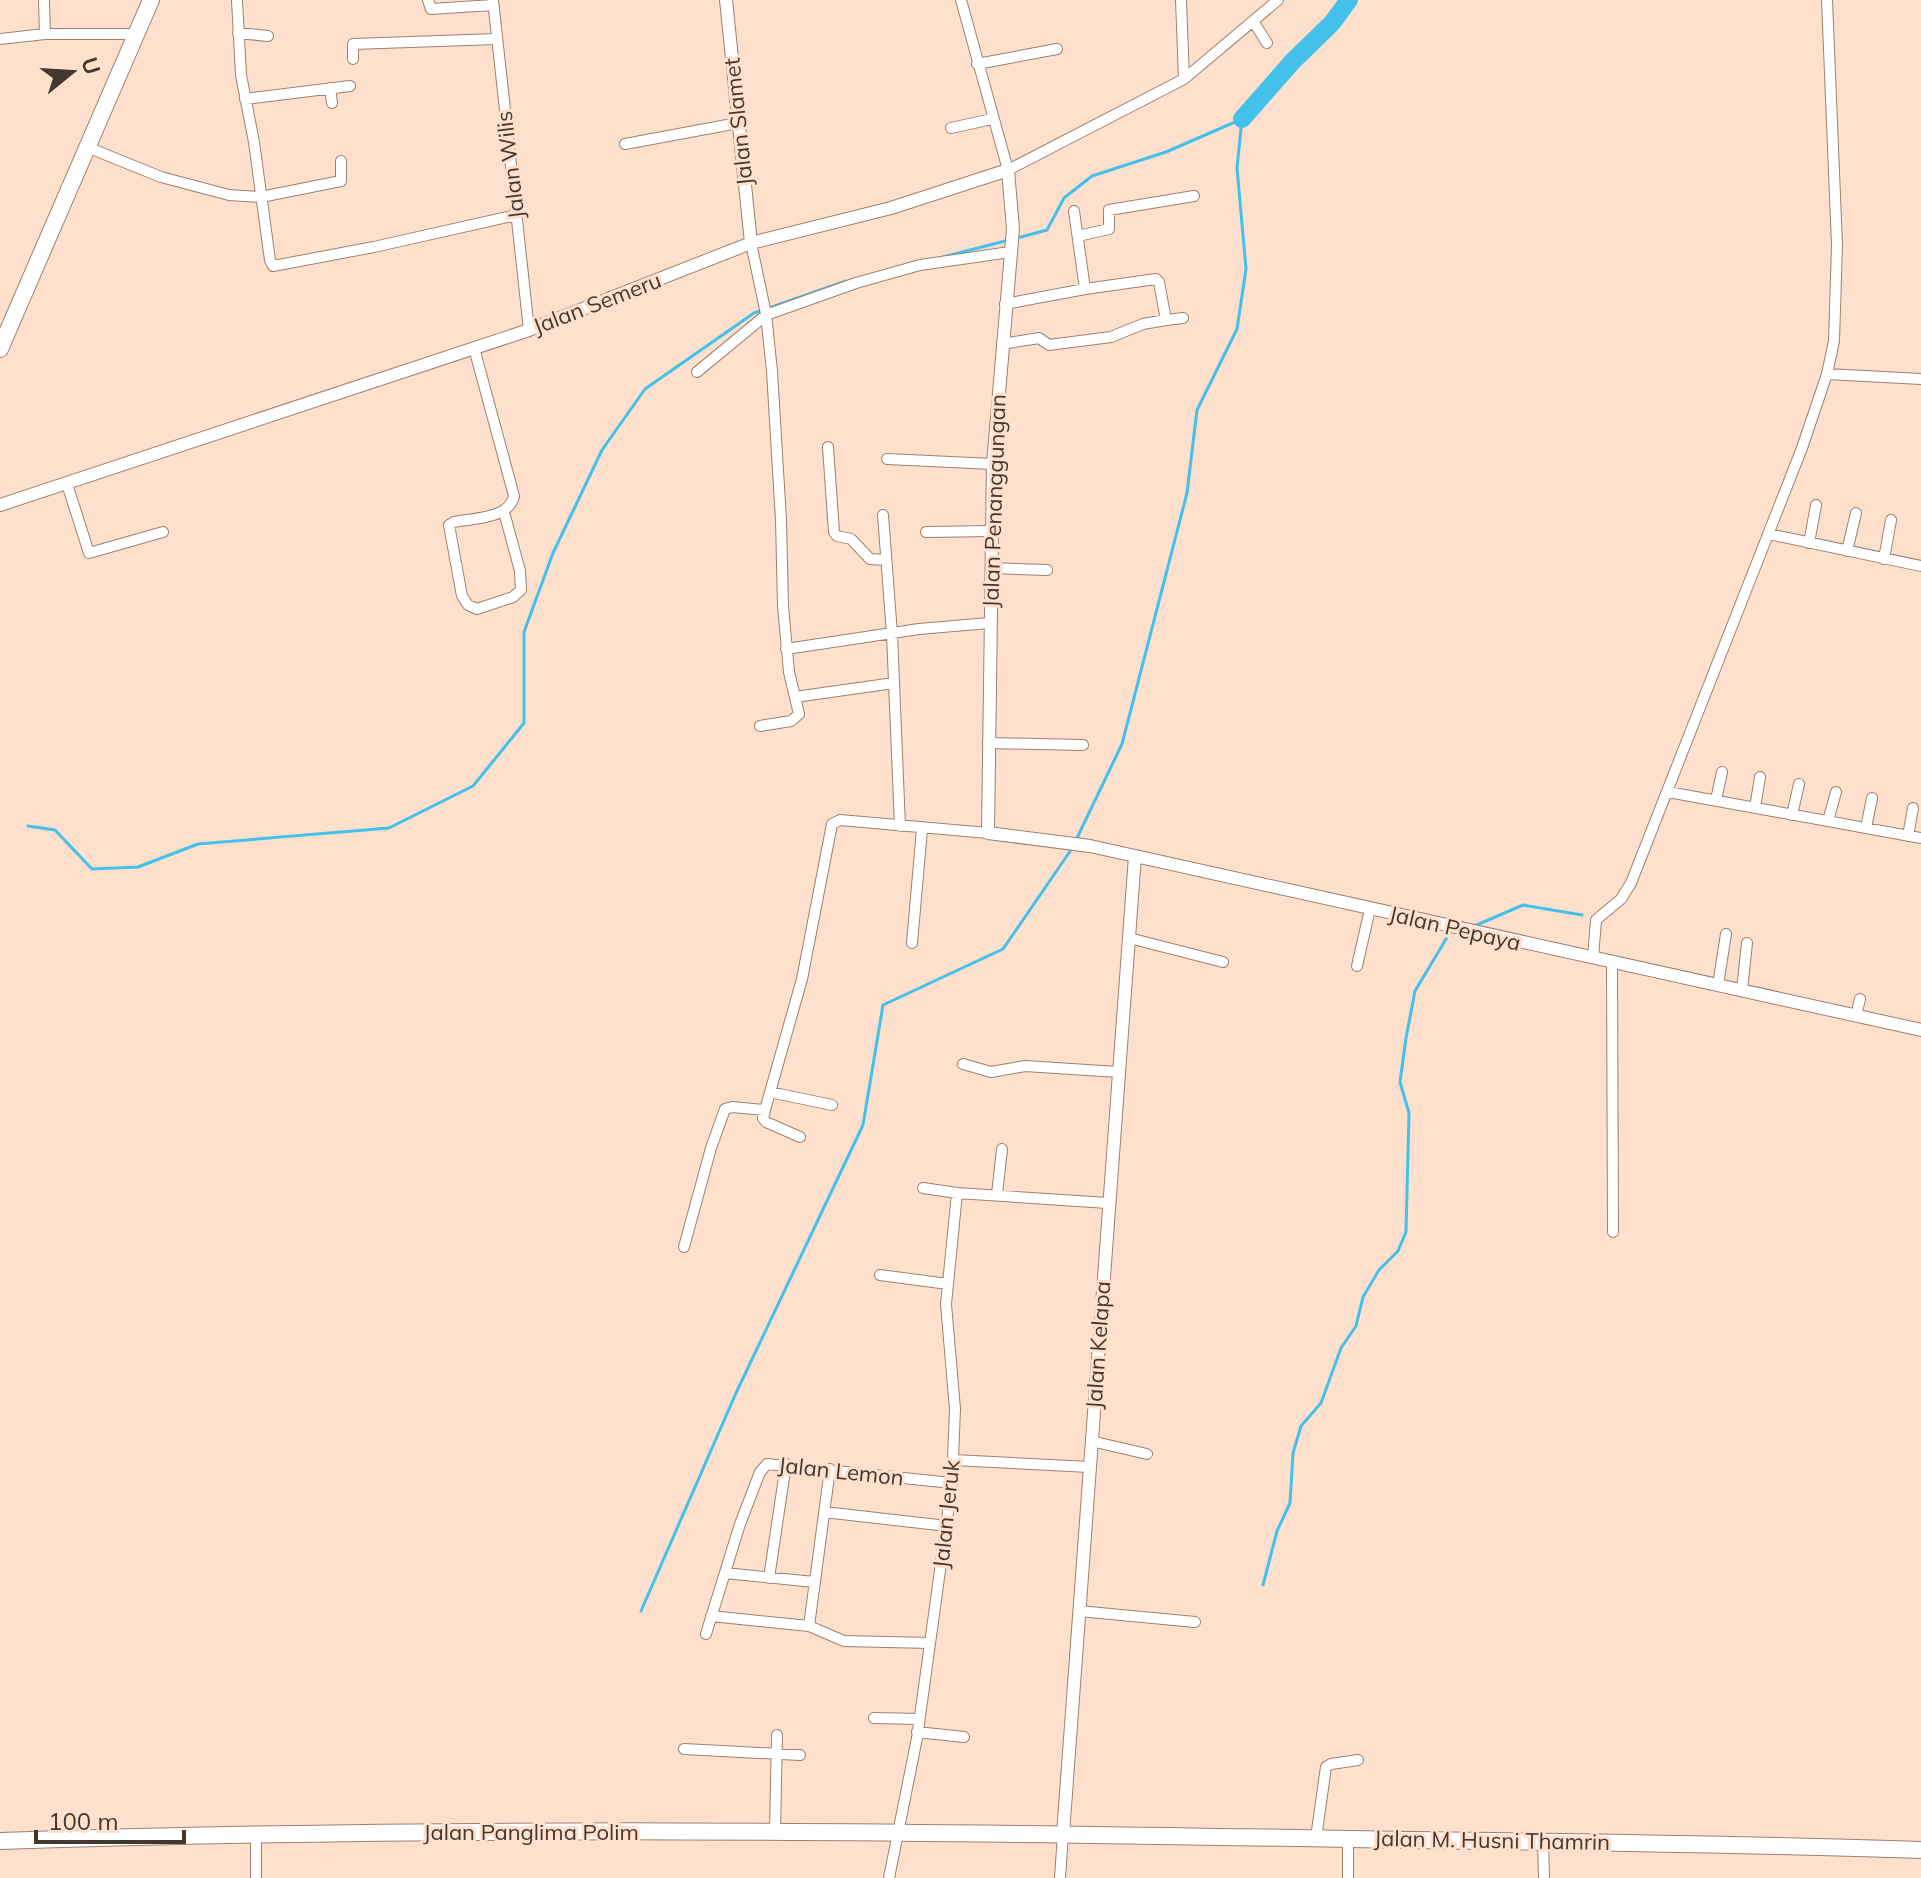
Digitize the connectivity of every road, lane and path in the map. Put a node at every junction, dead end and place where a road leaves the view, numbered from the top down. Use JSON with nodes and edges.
{"nodes":[{"id":1,"x":44,"y":0,"type":"edge"},
{"id":2,"x":151,"y":0,"type":"edge"},
{"id":3,"x":237,"y":0,"type":"edge"},
{"id":4,"x":428,"y":0,"type":"edge"},
{"id":5,"x":726,"y":0,"type":"edge"},
{"id":6,"x":961,"y":0,"type":"edge"},
{"id":7,"x":1181,"y":0,"type":"edge"},
{"id":8,"x":1278,"y":0,"type":"edge"},
{"id":9,"x":1827,"y":0,"type":"edge"},
{"id":10,"x":493,"y":3,"type":"edge"},
{"id":11,"x":1253,"y":21,"type":"junction"},
{"id":12,"x":238,"y":33,"type":"junction"},
{"id":13,"x":45,"y":34,"type":"junction"},
{"id":14,"x":136,"y":34,"type":"junction"},
{"id":15,"x":268,"y":36,"type":"dead end"},
{"id":16,"x":0,"y":39,"type":"edge"},
{"id":17,"x":496,"y":39,"type":"junction"},
{"id":18,"x":1267,"y":43,"type":"dead end"},
{"id":19,"x":1057,"y":49,"type":"dead end"},
{"id":20,"x":353,"y":59,"type":"dead end"},
{"id":21,"x":977,"y":64,"type":"junction"},
{"id":22,"x":1184,"y":79,"type":"junction"},
{"id":23,"x":350,"y":86,"type":"dead end"},
{"id":24,"x":330,"y":88,"type":"junction"},
{"id":25,"x":245,"y":99,"type":"junction"},
{"id":26,"x":332,"y":103,"type":"dead end"},
{"id":27,"x":992,"y":119,"type":"junction"},
{"id":28,"x":738,"y":123,"type":"junction"},
{"id":29,"x":951,"y":128,"type":"dead end"},
{"id":30,"x":625,"y":144,"type":"dead end"},
{"id":31,"x":87,"y":147,"type":"junction"},
{"id":32,"x":341,"y":161,"type":"dead end"},
{"id":33,"x":1008,"y":170,"type":"junction"},
{"id":34,"x":1194,"y":196,"type":"dead end"},
{"id":35,"x":261,"y":197,"type":"junction"},
{"id":36,"x":1074,"y":211,"type":"dead end"},
{"id":37,"x":516,"y":215,"type":"junction"},
{"id":38,"x":1078,"y":236,"type":"junction"},
{"id":39,"x":751,"y":243,"type":"junction"},
{"id":40,"x":1010,"y":250,"type":"junction"},
{"id":41,"x":1085,"y":289,"type":"junction"},
{"id":42,"x":1005,"y":304,"type":"junction"},
{"id":43,"x":766,"y":315,"type":"junction"},
{"id":44,"x":1183,"y":318,"type":"dead end"},
{"id":45,"x":1166,"y":320,"type":"junction"},
{"id":46,"x":529,"y":330,"type":"junction"},
{"id":47,"x":1002,"y":344,"type":"junction"},
{"id":48,"x":474,"y":348,"type":"junction"},
{"id":49,"x":0,"y":349,"type":"edge"},
{"id":50,"x":697,"y":372,"type":"dead end"},
{"id":51,"x":1827,"y":374,"type":"junction"},
{"id":52,"x":1921,"y":379,"type":"edge"},
{"id":53,"x":828,"y":447,"type":"dead end"},
{"id":54,"x":887,"y":459,"type":"dead end"},
{"id":55,"x":993,"y":464,"type":"junction"},
{"id":56,"x":67,"y":484,"type":"junction"},
{"id":57,"x":0,"y":505,"type":"edge"},
{"id":58,"x":1816,"y":505,"type":"dead end"},
{"id":59,"x":504,"y":512,"type":"junction"},
{"id":60,"x":1856,"y":513,"type":"dead end"},
{"id":61,"x":883,"y":515,"type":"dead end"},
{"id":62,"x":1891,"y":520,"type":"dead end"},
{"id":63,"x":991,"y":531,"type":"junction"},
{"id":64,"x":163,"y":532,"type":"dead end"},
{"id":65,"x":926,"y":532,"type":"dead end"},
{"id":66,"x":1769,"y":534,"type":"junction"},
{"id":67,"x":1809,"y":543,"type":"junction"},
{"id":68,"x":1847,"y":551,"type":"junction"},
{"id":69,"x":1884,"y":559,"type":"junction"},
{"id":70,"x":886,"y":560,"type":"junction"},
{"id":71,"x":1921,"y":566,"type":"edge"},
{"id":72,"x":991,"y":568,"type":"junction"},
{"id":73,"x":1047,"y":570,"type":"dead end"},
{"id":74,"x":989,"y":623,"type":"junction"},
{"id":75,"x":892,"y":634,"type":"junction"},
{"id":76,"x":786,"y":649,"type":"junction"},
{"id":77,"x":894,"y":683,"type":"junction"},
{"id":78,"x":795,"y":697,"type":"junction"},
{"id":79,"x":760,"y":726,"type":"dead end"},
{"id":80,"x":988,"y":743,"type":"junction"},
{"id":81,"x":1083,"y":745,"type":"dead end"},
{"id":82,"x":1722,"y":772,"type":"dead end"},
{"id":83,"x":1760,"y":777,"type":"dead end"},
{"id":84,"x":1799,"y":784,"type":"dead end"},
{"id":85,"x":1668,"y":792,"type":"junction"},
{"id":86,"x":1836,"y":792,"type":"dead end"},
{"id":87,"x":1872,"y":798,"type":"dead end"},
{"id":88,"x":1716,"y":800,"type":"junction"},
{"id":89,"x":1755,"y":808,"type":"junction"},
{"id":90,"x":1913,"y":808,"type":"dead end"},
{"id":91,"x":1792,"y":815,"type":"junction"},
{"id":92,"x":1828,"y":821,"type":"junction"},
{"id":93,"x":900,"y":826,"type":"junction"},
{"id":94,"x":1866,"y":828,"type":"junction"},
{"id":95,"x":922,"y":829,"type":"junction"},
{"id":96,"x":988,"y":833,"type":"junction"},
{"id":97,"x":1908,"y":836,"type":"junction"},
{"id":98,"x":1921,"y":838,"type":"edge"},
{"id":99,"x":1135,"y":856,"type":"junction"},
{"id":100,"x":1370,"y":909,"type":"junction"},
{"id":101,"x":1726,"y":934,"type":"dead end"},
{"id":102,"x":1129,"y":938,"type":"junction"},
{"id":103,"x":912,"y":943,"type":"dead end"},
{"id":104,"x":1747,"y":943,"type":"dead end"},
{"id":105,"x":1593,"y":958,"type":"junction"},
{"id":106,"x":1223,"y":962,"type":"dead end"},
{"id":107,"x":1612,"y":962,"type":"junction"},
{"id":108,"x":1357,"y":966,"type":"dead end"},
{"id":109,"x":1718,"y":985,"type":"junction"},
{"id":110,"x":1742,"y":990,"type":"junction"},
{"id":111,"x":1860,"y":999,"type":"dead end"},
{"id":112,"x":1856,"y":1016,"type":"junction"},
{"id":113,"x":1921,"y":1030,"type":"edge"},
{"id":114,"x":963,"y":1064,"type":"dead end"},
{"id":115,"x":1118,"y":1072,"type":"junction"},
{"id":116,"x":770,"y":1092,"type":"junction"},
{"id":117,"x":832,"y":1105,"type":"dead end"},
{"id":118,"x":765,"y":1110,"type":"junction"},
{"id":119,"x":800,"y":1137,"type":"dead end"},
{"id":120,"x":1002,"y":1149,"type":"dead end"},
{"id":121,"x":923,"y":1188,"type":"dead end"},
{"id":122,"x":957,"y":1193,"type":"junction"},
{"id":123,"x":997,"y":1194,"type":"junction"},
{"id":124,"x":1108,"y":1203,"type":"junction"},
{"id":125,"x":1613,"y":1232,"type":"dead end"},
{"id":126,"x":684,"y":1247,"type":"dead end"},
{"id":127,"x":880,"y":1275,"type":"dead end"},
{"id":128,"x":948,"y":1284,"type":"junction"},
{"id":129,"x":1091,"y":1441,"type":"junction"},
{"id":130,"x":1147,"y":1454,"type":"dead end"},
{"id":131,"x":953,"y":1460,"type":"junction"},
{"id":132,"x":786,"y":1464,"type":"junction"},
{"id":133,"x":1089,"y":1467,"type":"junction"},
{"id":134,"x":830,"y":1469,"type":"junction"},
{"id":135,"x":952,"y":1483,"type":"junction"},
{"id":136,"x":824,"y":1512,"type":"junction"},
{"id":137,"x":947,"y":1526,"type":"junction"},
{"id":138,"x":725,"y":1573,"type":"junction"},
{"id":139,"x":769,"y":1578,"type":"junction"},
{"id":140,"x":814,"y":1582,"type":"junction"},
{"id":141,"x":1079,"y":1611,"type":"junction"},
{"id":142,"x":711,"y":1616,"type":"junction"},
{"id":143,"x":1195,"y":1622,"type":"dead end"},
{"id":144,"x":809,"y":1626,"type":"junction"},
{"id":145,"x":706,"y":1634,"type":"dead end"},
{"id":146,"x":930,"y":1643,"type":"junction"},
{"id":147,"x":874,"y":1718,"type":"dead end"},
{"id":148,"x":919,"y":1719,"type":"junction"},
{"id":149,"x":917,"y":1732,"type":"junction"},
{"id":150,"x":777,"y":1735,"type":"dead end"},
{"id":151,"x":964,"y":1737,"type":"dead end"},
{"id":152,"x":684,"y":1749,"type":"dead end"},
{"id":153,"x":777,"y":1753,"type":"junction"},
{"id":154,"x":800,"y":1755,"type":"dead end"},
{"id":155,"x":1358,"y":1760,"type":"dead end"},
{"id":156,"x":775,"y":1832,"type":"junction"},
{"id":157,"x":256,"y":1833,"type":"junction"},
{"id":158,"x":899,"y":1833,"type":"junction"},
{"id":159,"x":1063,"y":1834,"type":"junction"},
{"id":160,"x":1316,"y":1838,"type":"junction"},
{"id":161,"x":1348,"y":1839,"type":"junction"},
{"id":162,"x":0,"y":1841,"type":"edge"},
{"id":163,"x":1543,"y":1842,"type":"junction"},
{"id":164,"x":1921,"y":1850,"type":"edge"},
{"id":165,"x":256,"y":1878,"type":"edge"},
{"id":166,"x":889,"y":1878,"type":"edge"},
{"id":167,"x":1060,"y":1878,"type":"edge"},
{"id":168,"x":1348,"y":1878,"type":"edge"},
{"id":169,"x":1544,"y":1878,"type":"edge"}],
"edges":[{"from":1,"to":13,"type":"street"},
{"from":2,"to":14,"type":"main road"},
{"from":3,"to":12,"type":"street"},
{"from":4,"to":10,"type":"street"},
{"from":5,"to":28,"type":"street","name":"Jalan Slamet"},
{"from":6,"to":21,"type":"street"},
{"from":7,"to":22,"type":"street"},
{"from":8,"to":11,"type":"street","name":"Jalan Semeru"},
{"from":9,"to":51,"type":"street"},
{"from":10,"to":17,"type":"street","name":"Jalan Wilis"},
{"from":11,"to":18,"type":"street"},
{"from":11,"to":22,"type":"street","name":"Jalan Semeru"},
{"from":12,"to":15,"type":"street"},
{"from":12,"to":25,"type":"street"},
{"from":13,"to":14,"type":"street"},
{"from":13,"to":16,"type":"street"},
{"from":14,"to":31,"type":"main road"},
{"from":17,"to":20,"type":"street"},
{"from":17,"to":37,"type":"street","name":"Jalan Wilis"},
{"from":19,"to":21,"type":"street"},
{"from":21,"to":27,"type":"street"},
{"from":22,"to":33,"type":"street","name":"Jalan Semeru"},
{"from":23,"to":24,"type":"street"},
{"from":24,"to":25,"type":"street"},
{"from":24,"to":26,"type":"street"},
{"from":25,"to":35,"type":"street"},
{"from":27,"to":29,"type":"street"},
{"from":27,"to":33,"type":"street"},
{"from":28,"to":30,"type":"street"},
{"from":28,"to":39,"type":"street","name":"Jalan Slamet"},
{"from":31,"to":35,"type":"street"},
{"from":31,"to":49,"type":"main road"},
{"from":32,"to":35,"type":"street"},
{"from":33,"to":39,"type":"street","name":"Jalan Semeru"},
{"from":33,"to":40,"type":"street","name":"Jalan Penanggungan"},
{"from":34,"to":38,"type":"street"},
{"from":35,"to":37,"type":"street"},
{"from":36,"to":38,"type":"street"},
{"from":37,"to":46,"type":"street","name":"Jalan Wilis"},
{"from":38,"to":41,"type":"street"},
{"from":39,"to":43,"type":"street"},
{"from":39,"to":46,"type":"street","name":"Jalan Semeru"},
{"from":40,"to":42,"type":"street","name":"Jalan Penanggungan"},
{"from":40,"to":43,"type":"street"},
{"from":41,"to":42,"type":"street"},
{"from":41,"to":45,"type":"street"},
{"from":42,"to":47,"type":"street","name":"Jalan Penanggungan"},
{"from":43,"to":50,"type":"street"},
{"from":43,"to":76,"type":"street"},
{"from":44,"to":45,"type":"street"},
{"from":45,"to":47,"type":"street"},
{"from":46,"to":48,"type":"street","name":"Jalan Semeru"},
{"from":47,"to":55,"type":"street","name":"Jalan Penanggungan"},
{"from":48,"to":56,"type":"street","name":"Jalan Semeru"},
{"from":48,"to":59,"type":"street"},
{"from":51,"to":52,"type":"street"},
{"from":51,"to":66,"type":"street"},
{"from":53,"to":70,"type":"street"},
{"from":54,"to":55,"type":"street"},
{"from":55,"to":63,"type":"street","name":"Jalan Penanggungan"},
{"from":56,"to":57,"type":"street","name":"Jalan Semeru"},
{"from":56,"to":64,"type":"street"},
{"from":58,"to":67,"type":"street"},
{"from":59,"to":59,"type":"street"},
{"from":60,"to":68,"type":"street"},
{"from":61,"to":70,"type":"street"},
{"from":62,"to":69,"type":"street"},
{"from":63,"to":65,"type":"street"},
{"from":63,"to":72,"type":"street","name":"Jalan Penanggungan"},
{"from":66,"to":67,"type":"street"},
{"from":66,"to":85,"type":"street"},
{"from":67,"to":68,"type":"street"},
{"from":68,"to":69,"type":"street"},
{"from":69,"to":71,"type":"street"},
{"from":70,"to":75,"type":"street"},
{"from":72,"to":73,"type":"street"},
{"from":72,"to":74,"type":"street","name":"Jalan Penanggungan"},
{"from":74,"to":75,"type":"street"},
{"from":74,"to":80,"type":"street","name":"Jalan Penanggungan"},
{"from":75,"to":76,"type":"street"},
{"from":75,"to":77,"type":"street"},
{"from":76,"to":78,"type":"street"},
{"from":77,"to":78,"type":"street"},
{"from":77,"to":93,"type":"street"},
{"from":78,"to":79,"type":"street"},
{"from":80,"to":81,"type":"street"},
{"from":80,"to":96,"type":"street","name":"Jalan Penanggungan"},
{"from":82,"to":88,"type":"street"},
{"from":83,"to":89,"type":"street"},
{"from":84,"to":91,"type":"street"},
{"from":85,"to":88,"type":"street"},
{"from":85,"to":105,"type":"street"},
{"from":86,"to":92,"type":"street"},
{"from":87,"to":94,"type":"street"},
{"from":88,"to":89,"type":"street"},
{"from":89,"to":91,"type":"street"},
{"from":90,"to":97,"type":"street"},
{"from":91,"to":92,"type":"street"},
{"from":92,"to":94,"type":"street"},
{"from":93,"to":95,"type":"street"},
{"from":93,"to":116,"type":"street"},
{"from":94,"to":97,"type":"street"},
{"from":95,"to":96,"type":"street"},
{"from":95,"to":103,"type":"street"},
{"from":96,"to":99,"type":"street","name":"Jalan Pepaya"},
{"from":97,"to":98,"type":"street"},
{"from":99,"to":100,"type":"street","name":"Jalan Pepaya"},
{"from":99,"to":102,"type":"street","name":"Jalan Kelapa"},
{"from":100,"to":105,"type":"street","name":"Jalan Pepaya"},
{"from":100,"to":108,"type":"street"},
{"from":101,"to":109,"type":"street"},
{"from":102,"to":106,"type":"street"},
{"from":102,"to":115,"type":"street","name":"Jalan Kelapa"},
{"from":104,"to":110,"type":"street"},
{"from":105,"to":107,"type":"street","name":"Jalan Pepaya"},
{"from":107,"to":109,"type":"street","name":"Jalan Pepaya"},
{"from":107,"to":125,"type":"street"},
{"from":109,"to":110,"type":"street","name":"Jalan Pepaya"},
{"from":110,"to":112,"type":"street","name":"Jalan Pepaya"},
{"from":111,"to":112,"type":"street"},
{"from":112,"to":113,"type":"street","name":"Jalan Pepaya"},
{"from":114,"to":115,"type":"street"},
{"from":115,"to":124,"type":"street","name":"Jalan Kelapa"},
{"from":116,"to":117,"type":"street"},
{"from":116,"to":118,"type":"street"},
{"from":118,"to":119,"type":"street"},
{"from":118,"to":126,"type":"street"},
{"from":120,"to":123,"type":"street"},
{"from":121,"to":122,"type":"street"},
{"from":122,"to":123,"type":"street"},
{"from":122,"to":128,"type":"street","name":"Jalan Jeruk"},
{"from":123,"to":124,"type":"street"},
{"from":124,"to":129,"type":"street","name":"Jalan Kelapa"},
{"from":127,"to":128,"type":"street"},
{"from":128,"to":131,"type":"street","name":"Jalan Jeruk"},
{"from":129,"to":130,"type":"street"},
{"from":129,"to":133,"type":"street","name":"Jalan Kelapa"},
{"from":131,"to":133,"type":"street"},
{"from":131,"to":135,"type":"street","name":"Jalan Jeruk"},
{"from":132,"to":134,"type":"street","name":"Jalan Lemon"},
{"from":132,"to":138,"type":"street","name":"Jalan Lemon"},
{"from":132,"to":139,"type":"street"},
{"from":133,"to":141,"type":"street","name":"Jalan Kelapa"},
{"from":134,"to":135,"type":"street","name":"Jalan Lemon"},
{"from":134,"to":136,"type":"street"},
{"from":135,"to":137,"type":"street","name":"Jalan Jeruk"},
{"from":136,"to":137,"type":"street"},
{"from":136,"to":140,"type":"street"},
{"from":137,"to":146,"type":"street","name":"Jalan Jeruk"},
{"from":138,"to":139,"type":"street"},
{"from":138,"to":142,"type":"street","name":"Jalan Lemon"},
{"from":139,"to":140,"type":"street"},
{"from":140,"to":144,"type":"street"},
{"from":141,"to":143,"type":"street"},
{"from":141,"to":159,"type":"street","name":"Jalan Kelapa"},
{"from":142,"to":144,"type":"street"},
{"from":142,"to":145,"type":"street","name":"Jalan Lemon"},
{"from":144,"to":146,"type":"street"},
{"from":146,"to":148,"type":"street","name":"Jalan Jeruk"},
{"from":147,"to":148,"type":"street"},
{"from":148,"to":149,"type":"street","name":"Jalan Jeruk"},
{"from":149,"to":151,"type":"street"},
{"from":149,"to":158,"type":"street","name":"Jalan Jeruk"},
{"from":150,"to":153,"type":"street"},
{"from":152,"to":153,"type":"street"},
{"from":153,"to":154,"type":"street"},
{"from":153,"to":156,"type":"street"},
{"from":155,"to":160,"type":"street"},
{"from":156,"to":157,"type":"main road","name":"Jalan Panglima Polim"},
{"from":156,"to":158,"type":"main road","name":"Jalan Panglima Polim"},
{"from":157,"to":162,"type":"main road","name":"Jalan Panglima Polim"},
{"from":157,"to":165,"type":"street"},
{"from":158,"to":159,"type":"main road","name":"Jalan Panglima Polim"},
{"from":158,"to":166,"type":"street","name":"Jalan Jeruk"},
{"from":159,"to":160,"type":"main road","name":"Jalan M. Husni Thamrin"},
{"from":159,"to":167,"type":"street"},
{"from":160,"to":161,"type":"main road","name":"Jalan M. Husni Thamrin"},
{"from":161,"to":163,"type":"main road","name":"Jalan M. Husni Thamrin"},
{"from":161,"to":168,"type":"street"},
{"from":163,"to":164,"type":"main road","name":"Jalan M. Husni Thamrin"},
{"from":163,"to":169,"type":"street"}]}
